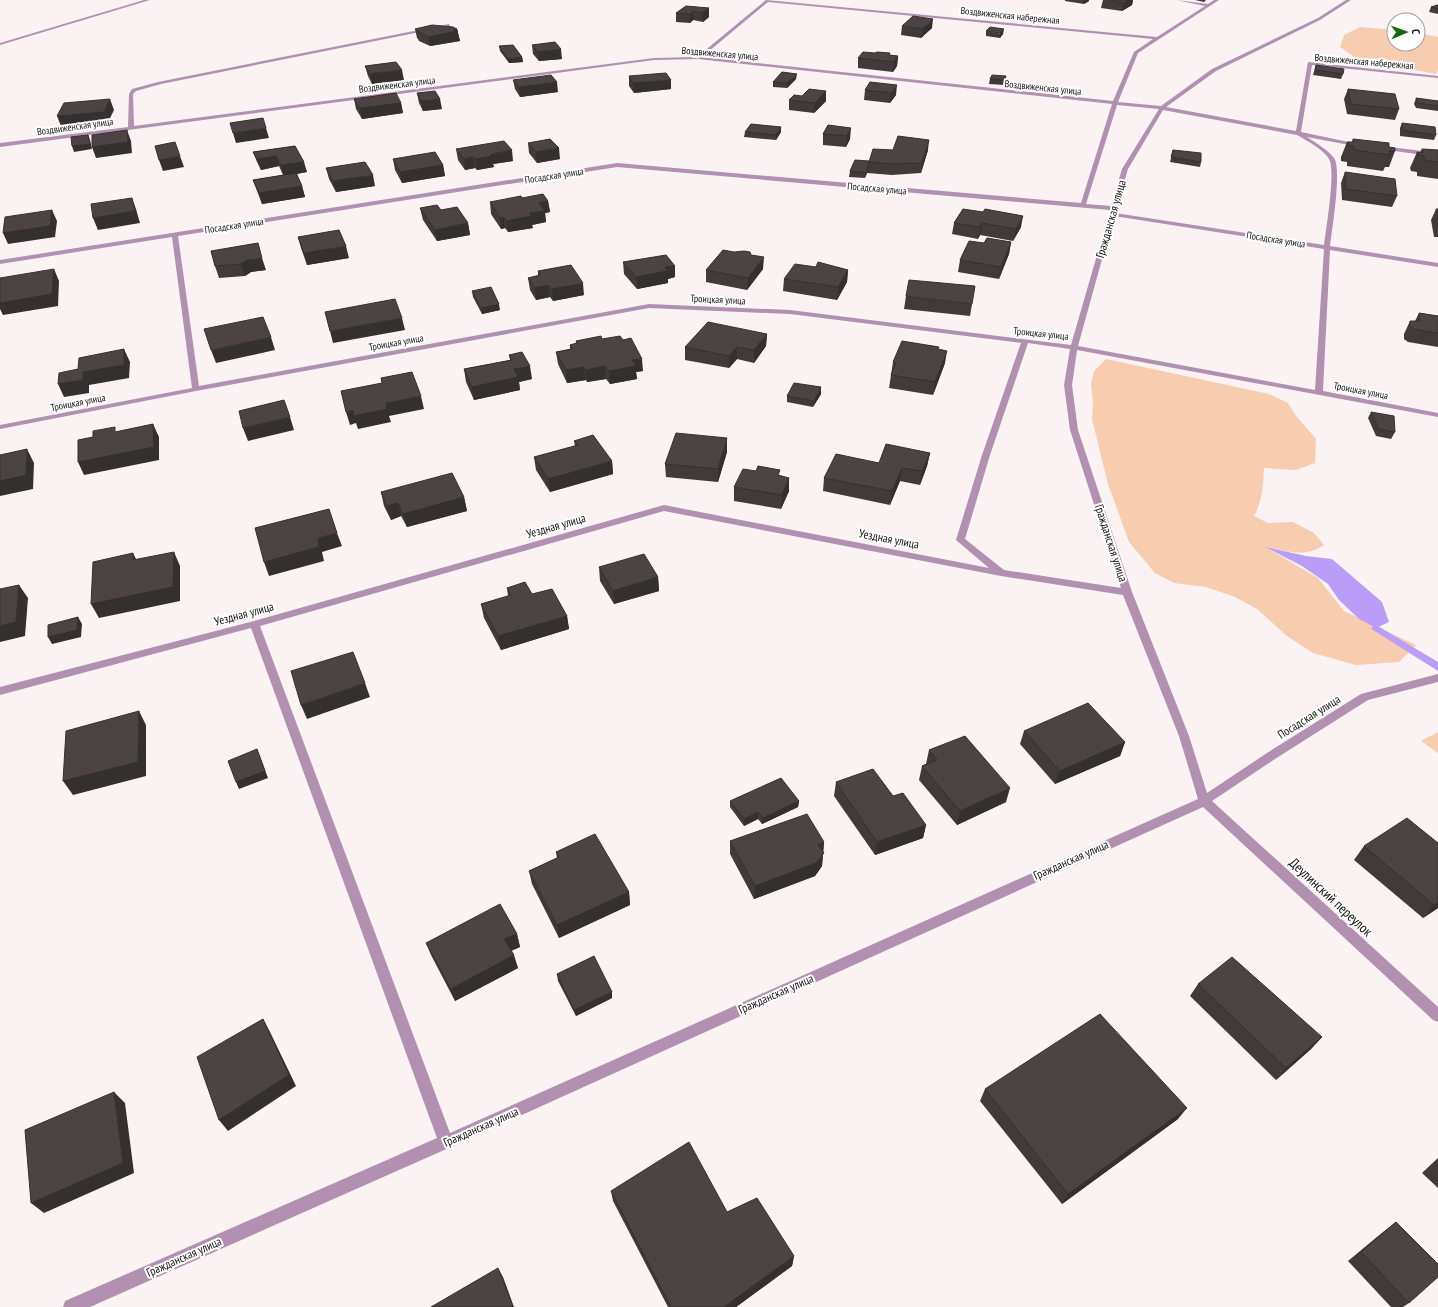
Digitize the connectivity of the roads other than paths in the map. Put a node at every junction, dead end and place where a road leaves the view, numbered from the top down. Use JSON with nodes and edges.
{"nodes":[{"id":1,"x":148,"y":0,"type":"edge"},
{"id":2,"x":768,"y":0,"type":"edge"},
{"id":3,"x":1178,"y":0,"type":"edge"},
{"id":4,"x":1217,"y":0,"type":"edge"},
{"id":5,"x":1349,"y":0,"type":"edge"},
{"id":6,"x":1208,"y":5,"type":"junction"},
{"id":7,"x":449,"y":24,"type":"dead end"},
{"id":8,"x":1156,"y":38,"type":"junction"},
{"id":9,"x":0,"y":44,"type":"edge"},
{"id":10,"x":698,"y":58,"type":"junction"},
{"id":11,"x":1438,"y":77,"type":"edge"},
{"id":12,"x":1115,"y":103,"type":"junction"},
{"id":13,"x":1162,"y":108,"type":"junction"},
{"id":14,"x":131,"y":128,"type":"junction"},
{"id":15,"x":1298,"y":133,"type":"junction"},
{"id":16,"x":0,"y":145,"type":"edge"},
{"id":17,"x":1370,"y":146,"type":"edge"},
{"id":18,"x":1377,"y":147,"type":"edge"},
{"id":19,"x":1438,"y":155,"type":"edge"},
{"id":20,"x":1083,"y":205,"type":"junction"},
{"id":21,"x":1113,"y":211,"type":"junction"},
{"id":22,"x":175,"y":234,"type":"junction"},
{"id":23,"x":1327,"y":247,"type":"junction"},
{"id":24,"x":0,"y":262,"type":"edge"},
{"id":25,"x":1438,"y":265,"type":"edge"},
{"id":26,"x":1025,"y":342,"type":"junction"},
{"id":27,"x":1074,"y":347,"type":"junction"},
{"id":28,"x":196,"y":389,"type":"junction"},
{"id":29,"x":1319,"y":392,"type":"junction"},
{"id":30,"x":1438,"y":415,"type":"edge"},
{"id":31,"x":0,"y":427,"type":"edge"},
{"id":32,"x":1002,"y":573,"type":"junction"},
{"id":33,"x":1127,"y":592,"type":"junction"},
{"id":34,"x":254,"y":624,"type":"junction"},
{"id":35,"x":1438,"y":678,"type":"edge"},
{"id":36,"x":0,"y":692,"type":"edge"},
{"id":37,"x":1204,"y":801,"type":"junction"},
{"id":38,"x":1438,"y":1016,"type":"edge"},
{"id":39,"x":446,"y":1142,"type":"junction"},
{"id":40,"x":71,"y":1307,"type":"edge"}],
"edges":[{"from":1,"to":9,"type":"street"},
{"from":2,"to":8,"type":"street","name":"Воздвиженская набережная"},
{"from":2,"to":10,"type":"street"},
{"from":3,"to":6,"type":"street"},
{"from":4,"to":6,"type":"street"},
{"from":5,"to":13,"type":"street","name":"Гражданская улица"},
{"from":6,"to":8,"type":"street"},
{"from":7,"to":14,"type":"street"},
{"from":8,"to":12,"type":"street"},
{"from":10,"to":12,"type":"street","name":"Воздвиженская улица"},
{"from":10,"to":14,"type":"street","name":"Воздвиженская улица"},
{"from":11,"to":15,"type":"street","name":"Воздвиженская набережная"},
{"from":12,"to":13,"type":"street","name":"Воздвиженская улица"},
{"from":12,"to":20,"type":"street"},
{"from":13,"to":15,"type":"street","name":"Воздвиженская улица"},
{"from":13,"to":21,"type":"street","name":"Гражданская улица"},
{"from":14,"to":16,"type":"street","name":"Воздвиженская улица"},
{"from":15,"to":17,"type":"street","name":"Воздвиженская улица"},
{"from":15,"to":23,"type":"street"},
{"from":18,"to":19,"type":"street"},
{"from":20,"to":21,"type":"street","name":"Посадская улица"},
{"from":20,"to":22,"type":"street","name":"Посадская улица"},
{"from":21,"to":23,"type":"street","name":"Посадская улица"},
{"from":21,"to":27,"type":"street","name":"Гражданская улица"},
{"from":22,"to":24,"type":"street","name":"Посадская улица"},
{"from":22,"to":28,"type":"street"},
{"from":23,"to":25,"type":"street","name":"Посадская улица"},
{"from":23,"to":29,"type":"street"},
{"from":26,"to":27,"type":"street","name":"Троицкая улица"},
{"from":26,"to":28,"type":"street","name":"Троицкая улица"},
{"from":26,"to":32,"type":"street"},
{"from":27,"to":29,"type":"street","name":"Троицкая улица"},
{"from":27,"to":33,"type":"street","name":"Гражданская улица"},
{"from":28,"to":31,"type":"street","name":"Троицкая улица"},
{"from":29,"to":30,"type":"street","name":"Троицкая улица"},
{"from":32,"to":33,"type":"street","name":"Уездная улица"},
{"from":32,"to":34,"type":"street","name":"Уездная улица"},
{"from":33,"to":37,"type":"street","name":"Гражданская улица"},
{"from":34,"to":36,"type":"street","name":"Уездная улица"},
{"from":34,"to":39,"type":"street"},
{"from":35,"to":37,"type":"street","name":"Посадская улица"},
{"from":37,"to":38,"type":"street","name":"Деулинский переулок"},
{"from":37,"to":39,"type":"street","name":"Гражданская улица"},
{"from":39,"to":40,"type":"street","name":"Гражданская улица"}]}
